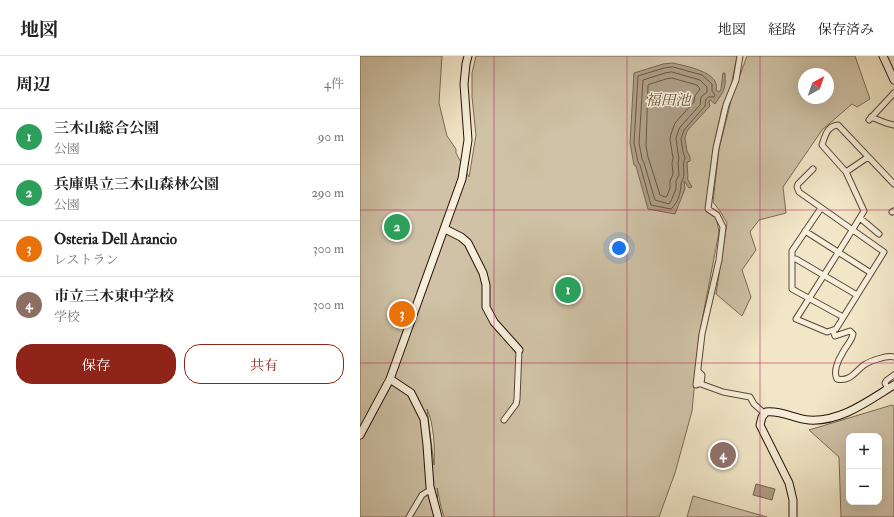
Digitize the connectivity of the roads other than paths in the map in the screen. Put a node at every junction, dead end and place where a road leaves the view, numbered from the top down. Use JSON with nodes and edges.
{"nodes":[{"id":1,"x":468,"y":56,"type":"edge"},
{"id":2,"x":740,"y":56,"type":"edge"},
{"id":3,"x":883,"y":56,"type":"edge"},
{"id":4,"x":894,"y":80,"type":"edge"},
{"id":5,"x":894,"y":93,"type":"edge"},
{"id":6,"x":894,"y":125,"type":"edge"},
{"id":7,"x":868,"y":157,"type":"junction"},
{"id":8,"x":813,"y":170,"type":"dead end"},
{"id":9,"x":846,"y":172,"type":"junction"},
{"id":10,"x":894,"y":184,"type":"edge"},
{"id":11,"x":822,"y":208,"type":"junction"},
{"id":12,"x":860,"y":218,"type":"junction"},
{"id":13,"x":444,"y":229,"type":"junction"},
{"id":14,"x":852,"y":230,"type":"junction"},
{"id":15,"x":806,"y":231,"type":"junction"},
{"id":16,"x":879,"y":234,"type":"dead end"},
{"id":17,"x":838,"y":252,"type":"junction"},
{"id":18,"x":792,"y":260,"type":"junction"},
{"id":19,"x":871,"y":273,"type":"junction"},
{"id":20,"x":824,"y":276,"type":"junction"},
{"id":21,"x":857,"y":295,"type":"junction"},
{"id":22,"x":809,"y":299,"type":"junction"},
{"id":23,"x":843,"y":317,"type":"junction"},
{"id":24,"x":833,"y":331,"type":"junction"},
{"id":25,"x":519,"y":350,"type":"joint"},
{"id":26,"x":894,"y":357,"type":"edge"},
{"id":27,"x":894,"y":375,"type":"edge"},
{"id":28,"x":390,"y":379,"type":"junction"},
{"id":29,"x":891,"y":387,"type":"edge"},
{"id":30,"x":765,"y":414,"type":"junction"},
{"id":31,"x":504,"y":420,"type":"dead end"},
{"id":32,"x":360,"y":435,"type":"edge"},
{"id":33,"x":430,"y":490,"type":"junction"},
{"id":34,"x":409,"y":517,"type":"edge"},
{"id":35,"x":438,"y":517,"type":"edge"},
{"id":36,"x":793,"y":517,"type":"edge"}],
"edges":[{"from":1,"to":13,"type":"street"},
{"from":2,"to":30,"type":"street"},
{"from":3,"to":4,"type":"street"},
{"from":5,"to":6,"type":"street"},
{"from":7,"to":9,"type":"street"},
{"from":7,"to":9,"type":"street"},
{"from":7,"to":10,"type":"street"},
{"from":8,"to":11,"type":"street"},
{"from":9,"to":12,"type":"street"},
{"from":11,"to":14,"type":"street"},
{"from":11,"to":15,"type":"street"},
{"from":12,"to":14,"type":"street"},
{"from":12,"to":16,"type":"street"},
{"from":13,"to":25,"type":"street"},
{"from":13,"to":28,"type":"street"},
{"from":14,"to":17,"type":"street"},
{"from":14,"to":19,"type":"street"},
{"from":15,"to":17,"type":"street"},
{"from":15,"to":18,"type":"street"},
{"from":17,"to":19,"type":"street"},
{"from":17,"to":20,"type":"street"},
{"from":18,"to":20,"type":"street"},
{"from":18,"to":22,"type":"street"},
{"from":19,"to":21,"type":"street"},
{"from":20,"to":21,"type":"street"},
{"from":20,"to":22,"type":"street"},
{"from":21,"to":23,"type":"street"},
{"from":22,"to":23,"type":"street"},
{"from":22,"to":24,"type":"street"},
{"from":23,"to":24,"type":"street"},
{"from":24,"to":26,"type":"street"},
{"from":25,"to":31,"type":"street"},
{"from":27,"to":29,"type":"street"},
{"from":28,"to":32,"type":"street"},
{"from":28,"to":33,"type":"street"},
{"from":29,"to":30,"type":"street"},
{"from":30,"to":36,"type":"street"},
{"from":33,"to":34,"type":"street"},
{"from":33,"to":35,"type":"street"}]}
